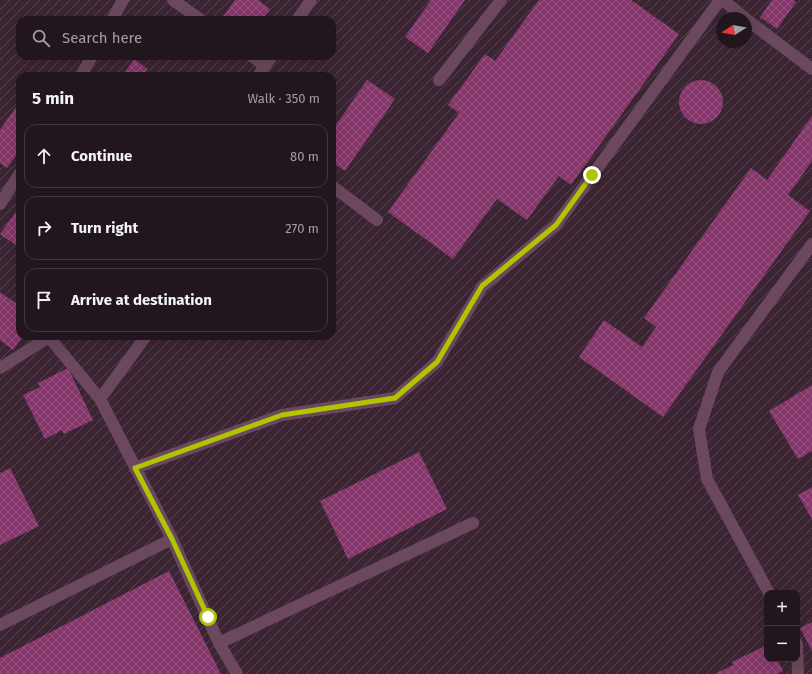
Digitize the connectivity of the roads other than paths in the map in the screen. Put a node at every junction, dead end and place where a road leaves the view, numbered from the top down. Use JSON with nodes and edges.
{"nodes":[{"id":1,"x":123,"y":0,"type":"edge"},
{"id":2,"x":172,"y":0,"type":"edge"},
{"id":3,"x":311,"y":0,"type":"edge"},
{"id":4,"x":501,"y":0,"type":"edge"},
{"id":5,"x":720,"y":0,"type":"edge"},
{"id":6,"x":723,"y":0,"type":"edge"},
{"id":7,"x":738,"y":12,"type":"edge"},
{"id":8,"x":114,"y":16,"type":"edge"},
{"id":9,"x":195,"y":16,"type":"edge"},
{"id":10,"x":300,"y":16,"type":"edge"},
{"id":11,"x":752,"y":23,"type":"edge"},
{"id":12,"x":90,"y":60,"type":"edge"},
{"id":13,"x":269,"y":61,"type":"edge"},
{"id":14,"x":812,"y":69,"type":"edge"},
{"id":15,"x":83,"y":72,"type":"edge"},
{"id":16,"x":261,"y":72,"type":"edge"},
{"id":17,"x":439,"y":80,"type":"dead end"},
{"id":18,"x":16,"y":179,"type":"edge"},
{"id":19,"x":336,"y":189,"type":"edge"},
{"id":20,"x":0,"y":204,"type":"edge"},
{"id":21,"x":377,"y":220,"type":"dead end"},
{"id":22,"x":812,"y":244,"type":"edge"},
{"id":23,"x":45,"y":340,"type":"edge"},
{"id":24,"x":52,"y":340,"type":"edge"},
{"id":25,"x":143,"y":340,"type":"edge"},
{"id":26,"x":0,"y":368,"type":"edge"},
{"id":27,"x":100,"y":399,"type":"junction"},
{"id":28,"x":135,"y":468,"type":"junction"},
{"id":29,"x":473,"y":522,"type":"dead end"},
{"id":30,"x":172,"y":539,"type":"junction"},
{"id":31,"x":767,"y":590,"type":"edge"},
{"id":32,"x":0,"y":625,"type":"edge"},
{"id":33,"x":220,"y":643,"type":"junction"},
{"id":34,"x":798,"y":662,"type":"edge"},
{"id":35,"x":237,"y":674,"type":"edge"},
{"id":36,"x":798,"y":674,"type":"edge"}],
"edges":[{"from":1,"to":8,"type":"lane"},
{"from":2,"to":9,"type":"lane"},
{"from":3,"to":10,"type":"lane"},
{"from":4,"to":17,"type":"lane"},
{"from":5,"to":28,"type":"lane"},
{"from":6,"to":7,"type":"lane"},
{"from":11,"to":14,"type":"lane"},
{"from":12,"to":15,"type":"lane"},
{"from":13,"to":16,"type":"lane"},
{"from":18,"to":20,"type":"lane"},
{"from":19,"to":21,"type":"lane"},
{"from":22,"to":31,"type":"lane"},
{"from":23,"to":26,"type":"lane"},
{"from":24,"to":27,"type":"lane"},
{"from":25,"to":27,"type":"lane"},
{"from":27,"to":28,"type":"lane"},
{"from":28,"to":30,"type":"lane"},
{"from":29,"to":33,"type":"lane"},
{"from":30,"to":32,"type":"lane"},
{"from":30,"to":33,"type":"lane"},
{"from":33,"to":35,"type":"lane"},
{"from":34,"to":36,"type":"lane"}]}
